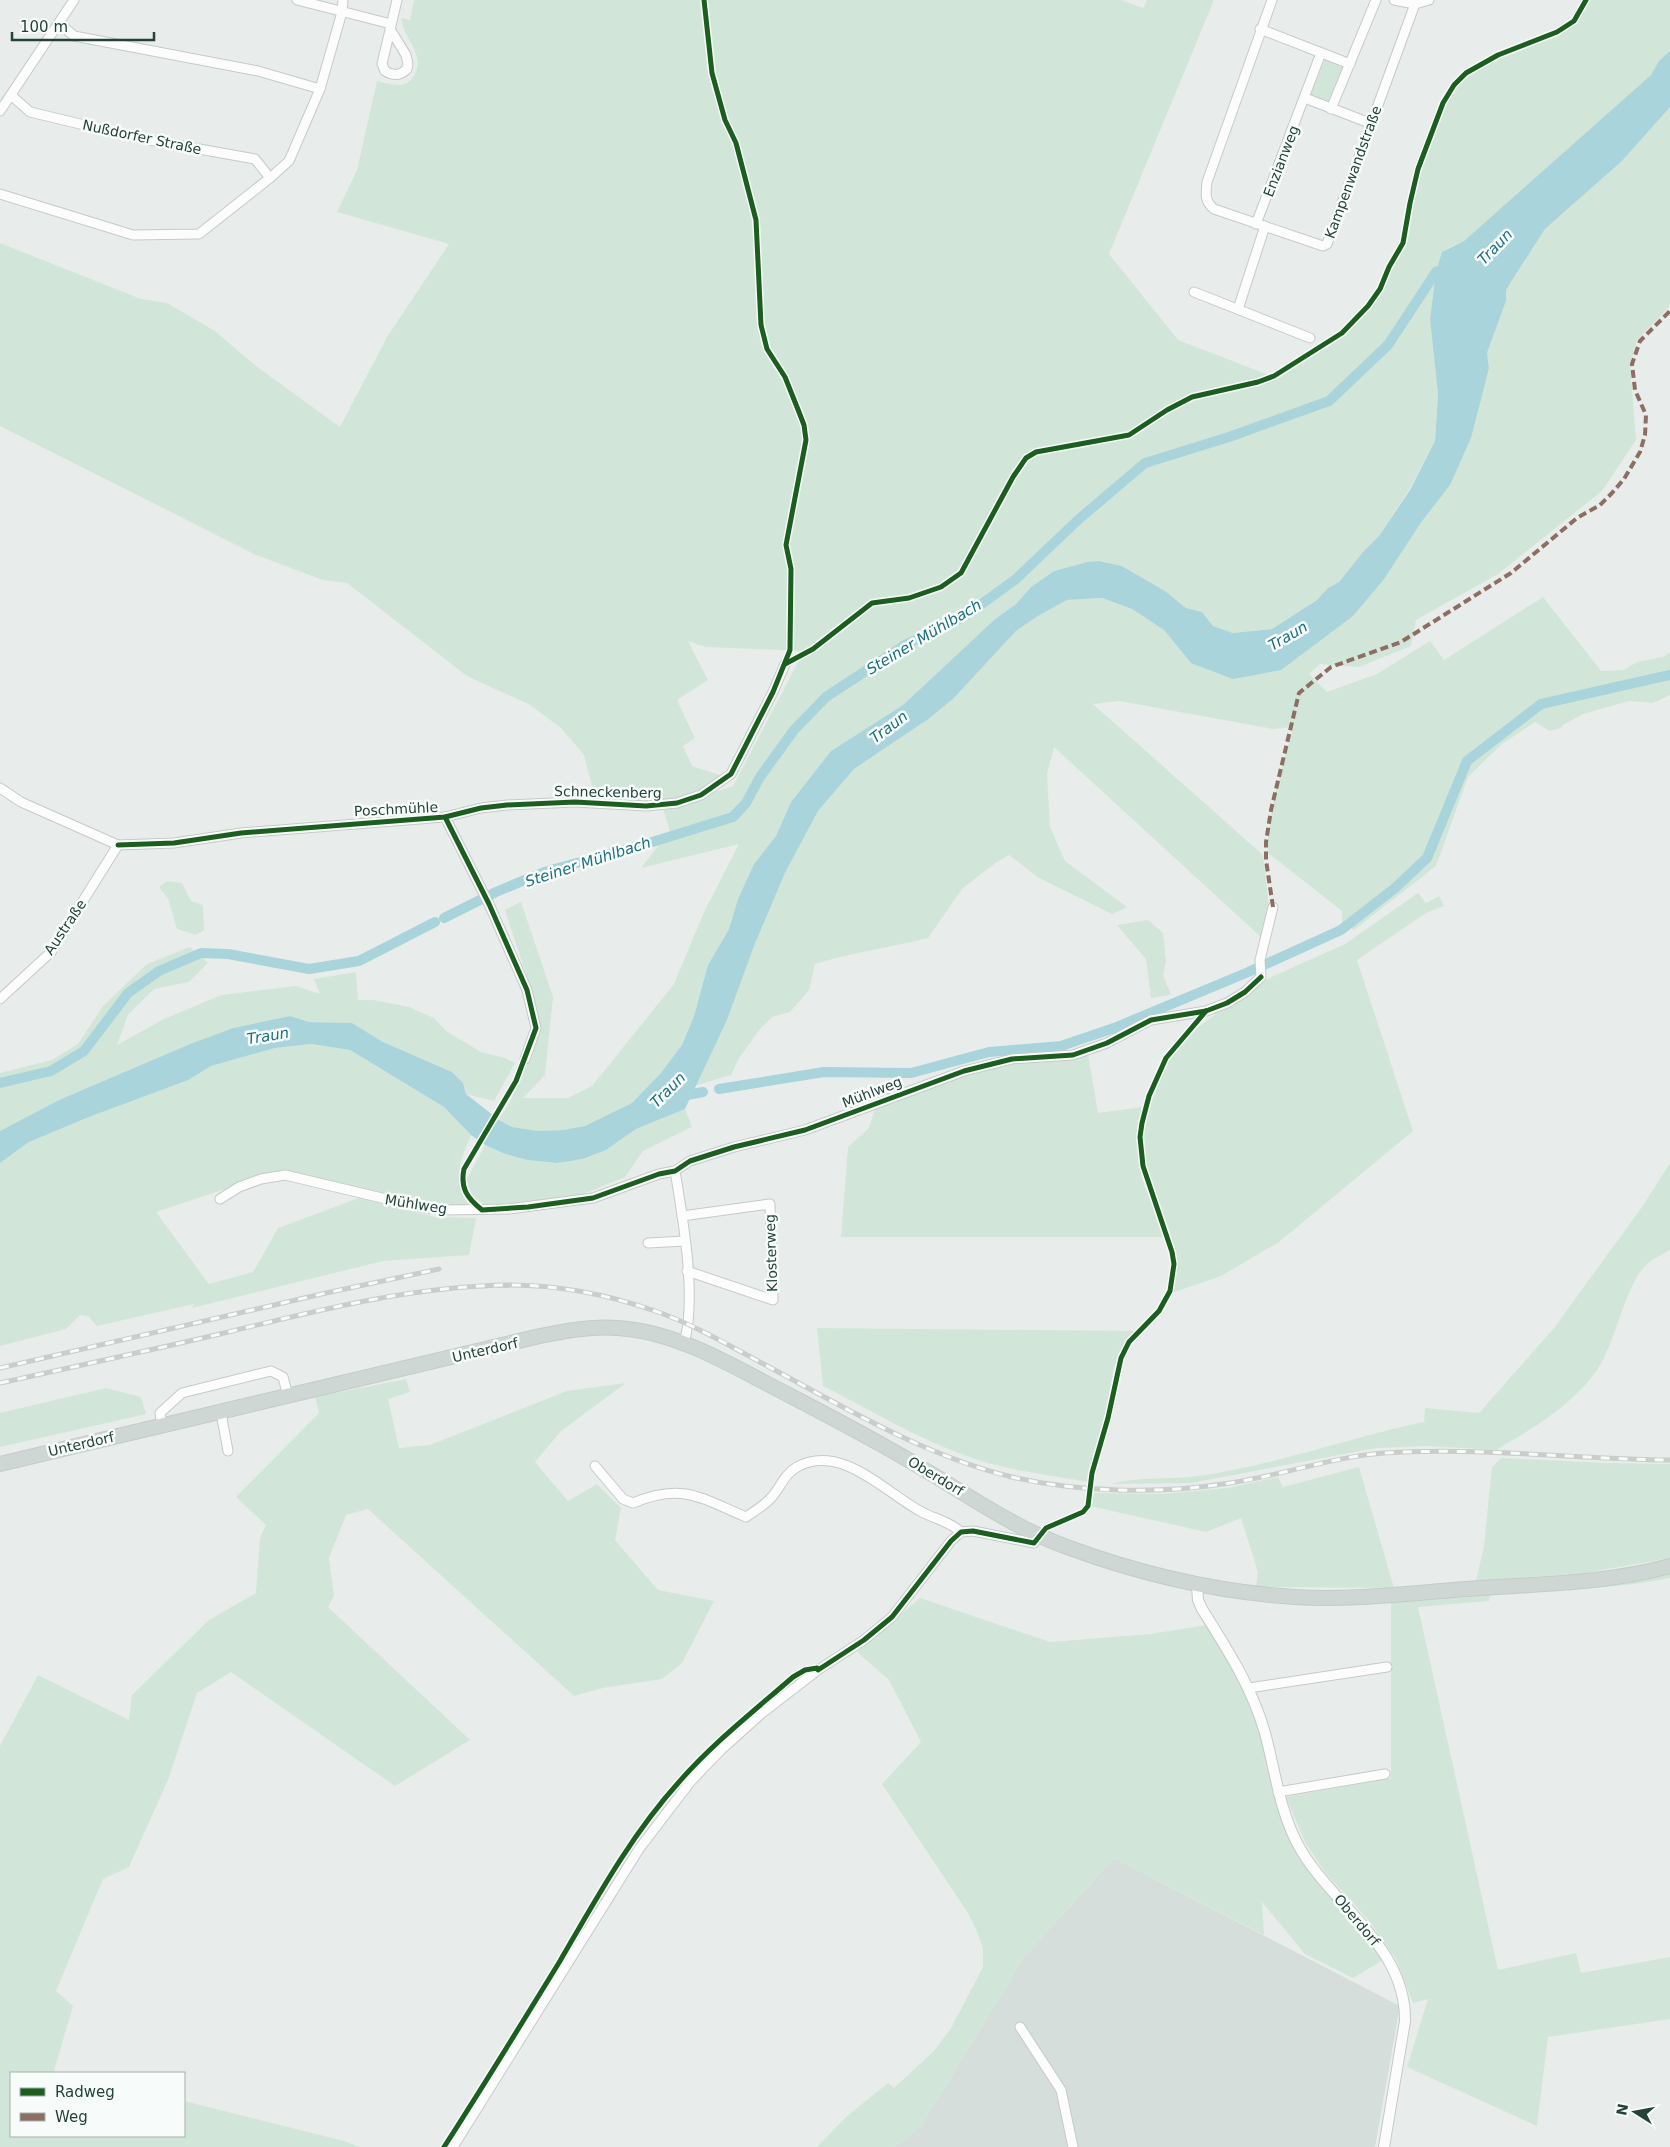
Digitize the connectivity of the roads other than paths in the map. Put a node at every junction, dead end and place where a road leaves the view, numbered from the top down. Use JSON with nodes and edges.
{"nodes":[{"id":1,"x":74,"y":0,"type":"edge"},
{"id":2,"x":297,"y":0,"type":"edge"},
{"id":3,"x":343,"y":0,"type":"edge"},
{"id":4,"x":396,"y":0,"type":"edge"},
{"id":5,"x":1272,"y":0,"type":"edge"},
{"id":6,"x":1376,"y":0,"type":"edge"},
{"id":7,"x":1394,"y":0,"type":"edge"},
{"id":8,"x":1429,"y":0,"type":"edge"},
{"id":9,"x":1415,"y":4,"type":"junction"},
{"id":10,"x":342,"y":12,"type":"junction"},
{"id":11,"x":59,"y":23,"type":"junction"},
{"id":12,"x":390,"y":27,"type":"junction"},
{"id":13,"x":1260,"y":29,"type":"junction"},
{"id":14,"x":1321,"y":53,"type":"junction"},
{"id":15,"x":1350,"y":64,"type":"junction"},
{"id":16,"x":320,"y":89,"type":"junction"},
{"id":17,"x":12,"y":96,"type":"junction"},
{"id":18,"x":1305,"y":98,"type":"junction"},
{"id":19,"x":1331,"y":108,"type":"junction"},
{"id":20,"x":0,"y":111,"type":"edge"},
{"id":21,"x":1372,"y":124,"type":"junction"},
{"id":22,"x":270,"y":178,"type":"junction"},
{"id":23,"x":0,"y":194,"type":"edge"},
{"id":24,"x":1261,"y":225,"type":"junction"},
{"id":25,"x":1194,"y":292,"type":"dead end"},
{"id":26,"x":1238,"y":309,"type":"junction"},
{"id":27,"x":1310,"y":338,"type":"dead end"},
{"id":28,"x":784,"y":664,"type":"dead end"},
{"id":29,"x":0,"y":788,"type":"edge"},
{"id":30,"x":445,"y":816,"type":"junction"},
{"id":31,"x":118,"y":845,"type":"junction"},
{"id":32,"x":1272,"y":907,"type":"dead end"},
{"id":33,"x":0,"y":998,"type":"edge"},
{"id":34,"x":525,"y":1059,"type":"dead end"},
{"id":35,"x":675,"y":1171,"type":"junction"},
{"id":36,"x":220,"y":1199,"type":"dead end"},
{"id":37,"x":682,"y":1216,"type":"junction"},
{"id":38,"x":685,"y":1241,"type":"junction"},
{"id":39,"x":648,"y":1243,"type":"dead end"},
{"id":40,"x":688,"y":1271,"type":"junction"},
{"id":41,"x":684,"y":1343,"type":"junction"},
{"id":42,"x":288,"y":1396,"type":"junction"},
{"id":43,"x":221,"y":1413,"type":"junction"},
{"id":44,"x":162,"y":1425,"type":"junction"},
{"id":45,"x":228,"y":1451,"type":"dead end"},
{"id":46,"x":0,"y":1464,"type":"edge"},
{"id":47,"x":595,"y":1466,"type":"dead end"},
{"id":48,"x":961,"y":1532,"type":"junction"},
{"id":49,"x":1040,"y":1536,"type":"junction"},
{"id":50,"x":1670,"y":1566,"type":"edge"},
{"id":51,"x":1197,"y":1584,"type":"junction"},
{"id":52,"x":1387,"y":1667,"type":"dead end"},
{"id":53,"x":1249,"y":1688,"type":"junction"},
{"id":54,"x":1385,"y":1774,"type":"dead end"},
{"id":55,"x":1278,"y":1792,"type":"junction"},
{"id":56,"x":1020,"y":2027,"type":"dead end"},
{"id":57,"x":453,"y":2147,"type":"edge"},
{"id":58,"x":1073,"y":2147,"type":"edge"},
{"id":59,"x":1384,"y":2147,"type":"edge"}],
"edges":[{"from":1,"to":11,"type":"street"},
{"from":2,"to":10,"type":"street"},
{"from":3,"to":10,"type":"street"},
{"from":4,"to":12,"type":"street"},
{"from":5,"to":13,"type":"street","name":"Kampenwandstraße"},
{"from":6,"to":15,"type":"street"},
{"from":7,"to":9,"type":"street"},
{"from":8,"to":9,"type":"street"},
{"from":9,"to":21,"type":"street","name":"Kampenwandstraße"},
{"from":10,"to":12,"type":"street"},
{"from":10,"to":16,"type":"street"},
{"from":11,"to":16,"type":"street"},
{"from":11,"to":17,"type":"street"},
{"from":12,"to":12,"type":"street"},
{"from":13,"to":14,"type":"street"},
{"from":13,"to":24,"type":"street","name":"Kampenwandstraße"},
{"from":14,"to":15,"type":"street"},
{"from":14,"to":18,"type":"street","name":"Enzianweg"},
{"from":15,"to":19,"type":"street"},
{"from":16,"to":22,"type":"street"},
{"from":17,"to":20,"type":"street"},
{"from":17,"to":22,"type":"street","name":"Nußdorfer Straße"},
{"from":18,"to":19,"type":"street"},
{"from":18,"to":24,"type":"street","name":"Enzianweg"},
{"from":19,"to":21,"type":"street"},
{"from":21,"to":24,"type":"street","name":"Kampenwandstraße"},
{"from":22,"to":23,"type":"street"},
{"from":24,"to":26,"type":"street","name":"Enzianweg"},
{"from":25,"to":26,"type":"street"},
{"from":26,"to":27,"type":"street"},
{"from":28,"to":30,"type":"street","name":"Schneckenberg"},
{"from":29,"to":31,"type":"street","name":"Poschmühle"},
{"from":30,"to":31,"type":"street","name":"Poschmühle"},
{"from":30,"to":34,"type":"street","name":"Poschmühle"},
{"from":31,"to":33,"type":"street","name":"Austraße"},
{"from":32,"to":35,"type":"street","name":"Mühlweg"},
{"from":35,"to":36,"type":"street","name":"Mühlweg"},
{"from":35,"to":37,"type":"street"},
{"from":37,"to":38,"type":"street"},
{"from":37,"to":40,"type":"street","name":"Klosterweg"},
{"from":38,"to":39,"type":"street"},
{"from":38,"to":40,"type":"street"},
{"from":40,"to":41,"type":"street"},
{"from":41,"to":42,"type":"main road","name":"Unterdorf"},
{"from":41,"to":49,"type":"main road","name":"Oberdorf"},
{"from":42,"to":43,"type":"main road","name":"Unterdorf"},
{"from":42,"to":44,"type":"street"},
{"from":43,"to":44,"type":"main road","name":"Unterdorf"},
{"from":43,"to":45,"type":"street"},
{"from":44,"to":46,"type":"main road","name":"Unterdorf"},
{"from":47,"to":48,"type":"street"},
{"from":48,"to":49,"type":"street"},
{"from":48,"to":57,"type":"street"},
{"from":49,"to":51,"type":"main road","name":"Oberdorf"},
{"from":50,"to":51,"type":"main road","name":"Oberdorf"},
{"from":51,"to":53,"type":"street","name":"Oberdorf"},
{"from":52,"to":53,"type":"street"},
{"from":53,"to":55,"type":"street","name":"Oberdorf"},
{"from":54,"to":55,"type":"street"},
{"from":55,"to":59,"type":"street","name":"Oberdorf"},
{"from":56,"to":58,"type":"street"}]}
